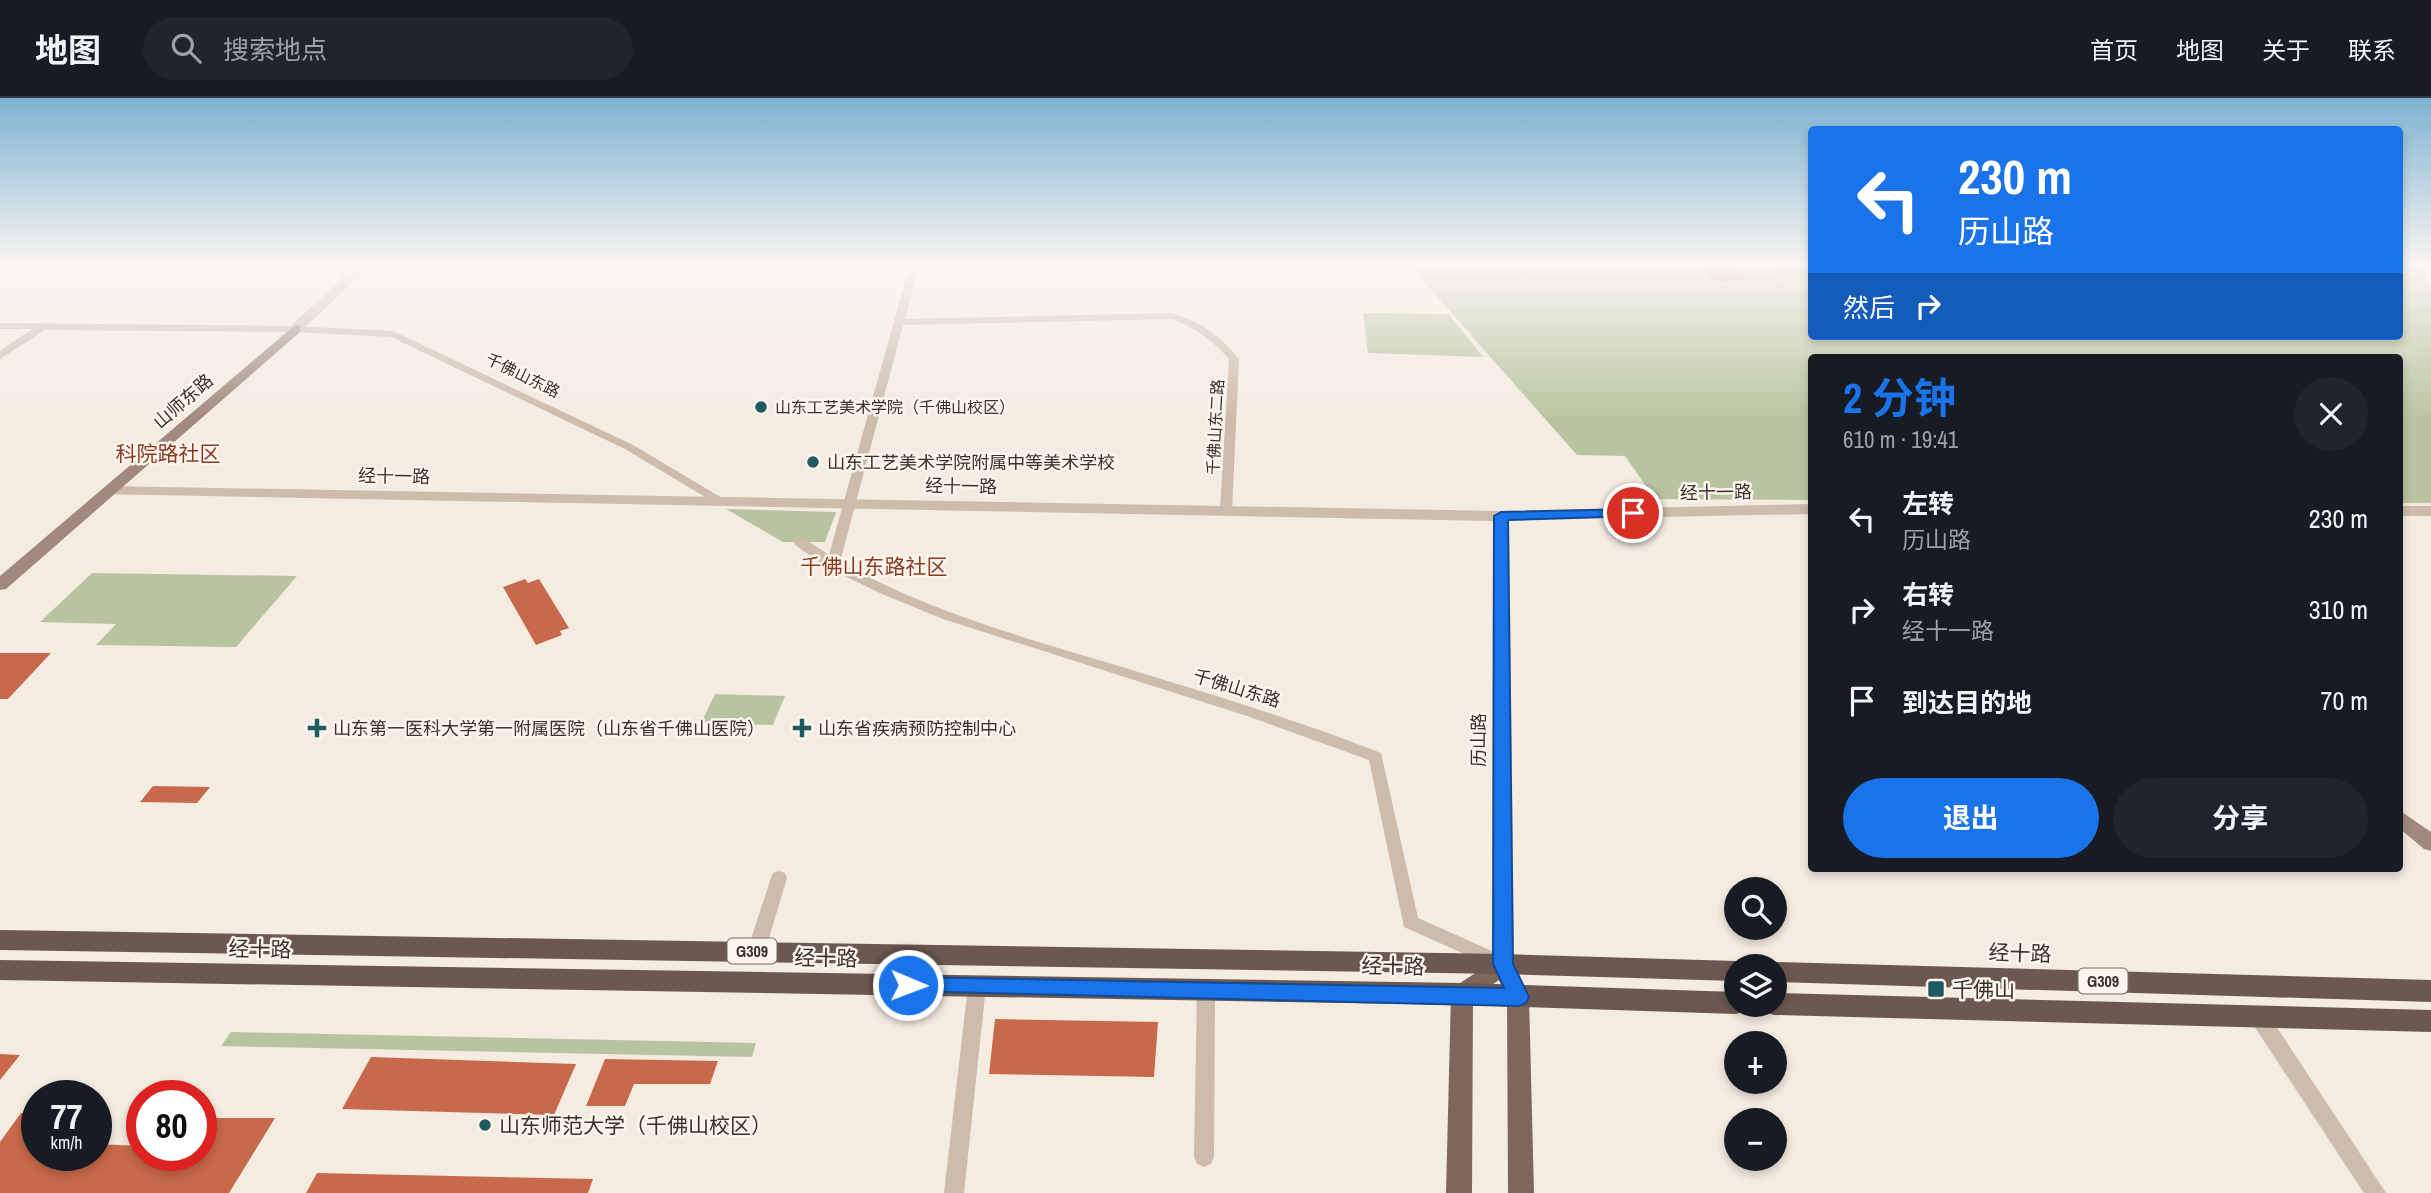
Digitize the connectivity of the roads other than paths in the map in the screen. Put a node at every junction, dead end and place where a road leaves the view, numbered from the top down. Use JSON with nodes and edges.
{"nodes":[{"id":1,"x":307,"y":318,"type":"edge"},
{"id":2,"x":900,"y":318,"type":"edge"},
{"id":3,"x":1076,"y":318,"type":"edge"},
{"id":4,"x":1179,"y":318,"type":"edge"},
{"id":5,"x":899,"y":322,"type":"junction"},
{"id":6,"x":0,"y":327,"type":"edge"},
{"id":7,"x":42,"y":327,"type":"junction"},
{"id":8,"x":295,"y":329,"type":"junction"},
{"id":9,"x":0,"y":356,"type":"edge"},
{"id":10,"x":109,"y":491,"type":"junction"},
{"id":11,"x":721,"y":501,"type":"junction"},
{"id":12,"x":849,"y":503,"type":"junction"},
{"id":13,"x":1808,"y":509,"type":"edge"},
{"id":14,"x":1226,"y":511,"type":"junction"},
{"id":15,"x":2403,"y":511,"type":"edge"},
{"id":16,"x":2431,"y":511,"type":"edge"},
{"id":17,"x":1501,"y":516,"type":"junction"},
{"id":18,"x":800,"y":542,"type":"dead end"},
{"id":19,"x":833,"y":565,"type":"junction"},
{"id":20,"x":0,"y":585,"type":"edge"},
{"id":21,"x":2403,"y":820,"type":"edge"},
{"id":22,"x":2431,"y":842,"type":"edge"},
{"id":23,"x":779,"y":878,"type":"dead end"},
{"id":24,"x":0,"y":940,"type":"edge"},
{"id":25,"x":756,"y":951,"type":"junction"},
{"id":26,"x":1503,"y":964,"type":"junction"},
{"id":27,"x":0,"y":970,"type":"edge"},
{"id":28,"x":1724,"y":971,"type":"edge"},
{"id":29,"x":1787,"y":972,"type":"edge"},
{"id":30,"x":977,"y":986,"type":"junction"},
{"id":31,"x":1206,"y":990,"type":"junction"},
{"id":32,"x":2431,"y":991,"type":"edge"},
{"id":33,"x":1462,"y":994,"type":"junction"},
{"id":34,"x":1518,"y":997,"type":"junction"},
{"id":35,"x":1724,"y":1003,"type":"edge"},
{"id":36,"x":1787,"y":1004,"type":"edge"},
{"id":37,"x":2259,"y":1017,"type":"junction"},
{"id":38,"x":2431,"y":1021,"type":"edge"},
{"id":39,"x":1204,"y":1157,"type":"dead end"},
{"id":40,"x":954,"y":1193,"type":"edge"},
{"id":41,"x":1460,"y":1193,"type":"edge"},
{"id":42,"x":1521,"y":1193,"type":"edge"},
{"id":43,"x":2376,"y":1193,"type":"edge"}],
"edges":[{"from":1,"to":8,"type":"street"},
{"from":2,"to":5,"type":"street"},
{"from":3,"to":5,"type":"street","name":"千佛山东二路"},
{"from":4,"to":14,"type":"street","name":"千佛山东二路"},
{"from":5,"to":12,"type":"street"},
{"from":6,"to":7,"type":"street","name":"千佛山东路"},
{"from":7,"to":8,"type":"street","name":"千佛山东路"},
{"from":7,"to":9,"type":"street"},
{"from":8,"to":10,"type":"main road","name":"山师东路"},
{"from":8,"to":11,"type":"street","name":"千佛山东路"},
{"from":10,"to":11,"type":"street","name":"经十一路"},
{"from":10,"to":20,"type":"main road","name":"山师东路"},
{"from":11,"to":12,"type":"street","name":"经十一路"},
{"from":12,"to":14,"type":"street","name":"经十一路"},
{"from":12,"to":19,"type":"street"},
{"from":13,"to":17,"type":"street","name":"经十一路"},
{"from":14,"to":17,"type":"street","name":"经十一路"},
{"from":15,"to":16,"type":"street"},
{"from":17,"to":26,"type":"street","name":"历山路"},
{"from":18,"to":19,"type":"street","name":"千佛山东路"},
{"from":19,"to":26,"type":"street","name":"千佛山东路"},
{"from":21,"to":22,"type":"main road"},
{"from":23,"to":25,"type":"street"},
{"from":24,"to":25,"type":"highway","name":"经十路","number":"G309"},
{"from":25,"to":26,"type":"highway","name":"经十路","number":"G309"},
{"from":26,"to":28,"type":"highway","name":"经十路","number":"G309"},
{"from":26,"to":33,"type":"main road"},
{"from":26,"to":34,"type":"main road","name":"历山路"},
{"from":27,"to":30,"type":"highway","name":"经十路","number":"G309"},
{"from":29,"to":32,"type":"highway","name":"经十路","number":"G309"},
{"from":30,"to":31,"type":"highway","name":"经十路","number":"G309"},
{"from":30,"to":40,"type":"street"},
{"from":31,"to":33,"type":"highway","name":"经十路","number":"G309"},
{"from":31,"to":39,"type":"street"},
{"from":33,"to":34,"type":"highway","name":"经十路","number":"G309"},
{"from":33,"to":41,"type":"main road"},
{"from":34,"to":35,"type":"highway","name":"经十路","number":"G309"},
{"from":34,"to":42,"type":"main road","name":"历山路"},
{"from":36,"to":37,"type":"highway","number":"G309"},
{"from":37,"to":38,"type":"highway","number":"G309"},
{"from":37,"to":43,"type":"street"}]}
